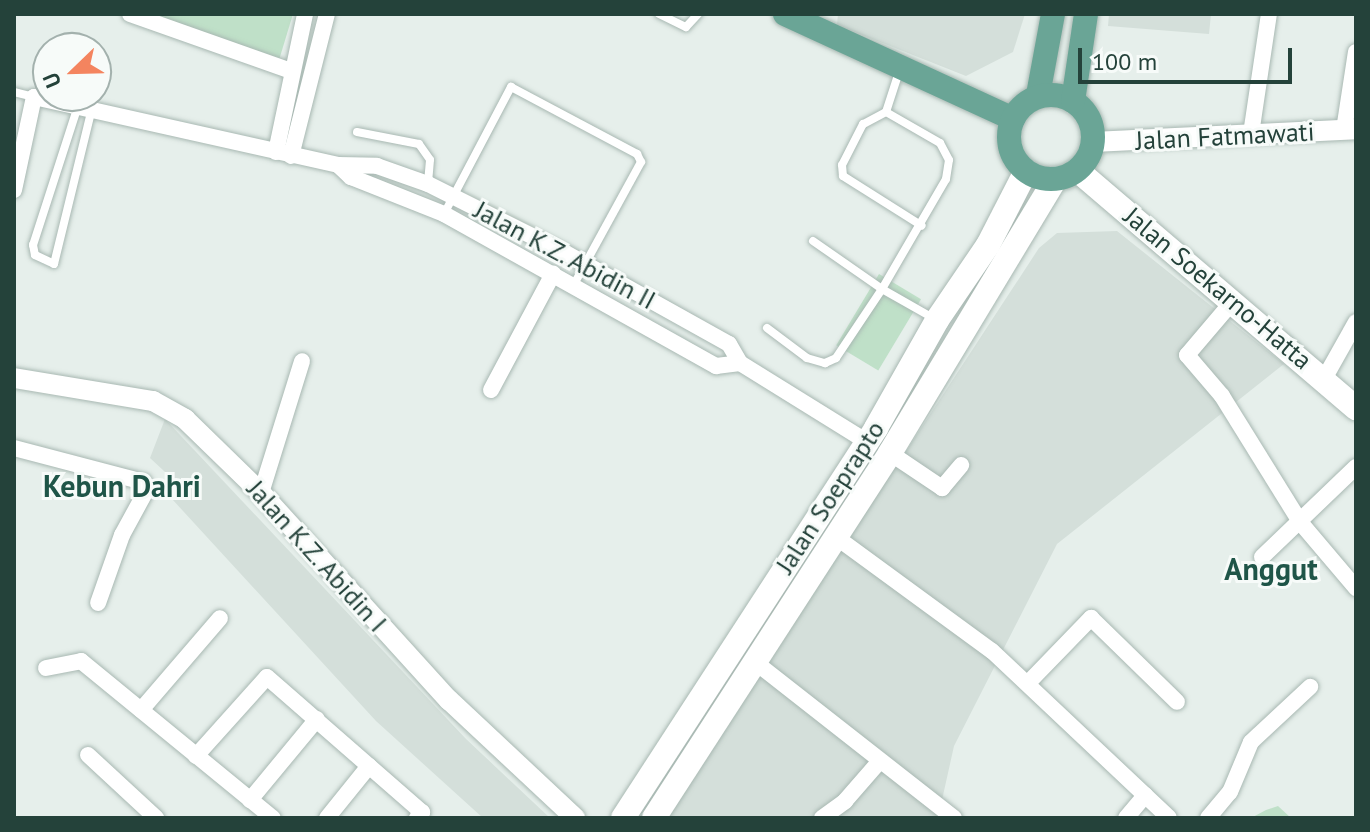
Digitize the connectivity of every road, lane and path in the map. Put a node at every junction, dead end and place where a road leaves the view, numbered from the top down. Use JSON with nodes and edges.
{"nodes":[{"id":1,"x":130,"y":14,"type":"edge"},
{"id":2,"x":305,"y":14,"type":"edge"},
{"id":3,"x":327,"y":14,"type":"edge"},
{"id":4,"x":659,"y":14,"type":"edge"},
{"id":5,"x":698,"y":14,"type":"edge"},
{"id":6,"x":785,"y":14,"type":"edge"},
{"id":7,"x":1053,"y":14,"type":"edge"},
{"id":8,"x":1086,"y":14,"type":"edge"},
{"id":9,"x":1269,"y":14,"type":"edge"},
{"id":10,"x":814,"y":20,"type":"edge"},
{"id":11,"x":1356,"y":52,"type":"edge"},
{"id":12,"x":900,"y":68,"type":"junction"},
{"id":13,"x":291,"y":71,"type":"junction"},
{"id":14,"x":1038,"y":95,"type":"junction"},
{"id":15,"x":1073,"y":101,"type":"junction"},
{"id":16,"x":32,"y":106,"type":"edge"},
{"id":17,"x":84,"y":110,"type":"joint"},
{"id":18,"x":93,"y":112,"type":"edge"},
{"id":19,"x":886,"y":112,"type":"junction"},
{"id":20,"x":1013,"y":119,"type":"junction"},
{"id":21,"x":1350,"y":130,"type":"edge"},
{"id":22,"x":357,"y":132,"type":"dead end"},
{"id":23,"x":1251,"y":134,"type":"junction"},
{"id":24,"x":1093,"y":142,"type":"junction"},
{"id":25,"x":284,"y":154,"type":"junction"},
{"id":26,"x":338,"y":165,"type":"junction"},
{"id":27,"x":1026,"y":171,"type":"junction"},
{"id":28,"x":1066,"y":175,"type":"junction"},
{"id":29,"x":428,"y":184,"type":"junction"},
{"id":30,"x":14,"y":190,"type":"edge"},
{"id":31,"x":451,"y":195,"type":"junction"},
{"id":32,"x":444,"y":214,"type":"junction"},
{"id":33,"x":922,"y":226,"type":"junction"},
{"id":34,"x":813,"y":241,"type":"dead end"},
{"id":35,"x":585,"y":263,"type":"junction"},
{"id":36,"x":553,"y":274,"type":"junction"},
{"id":37,"x":573,"y":287,"type":"junction"},
{"id":38,"x":882,"y":289,"type":"junction"},
{"id":39,"x":1233,"y":301,"type":"junction"},
{"id":40,"x":937,"y":320,"type":"junction"},
{"id":41,"x":1356,"y":322,"type":"edge"},
{"id":42,"x":767,"y":328,"type":"dead end"},
{"id":43,"x":302,"y":361,"type":"dead end"},
{"id":44,"x":740,"y":363,"type":"junction"},
{"id":45,"x":14,"y":378,"type":"edge"},
{"id":46,"x":1324,"y":379,"type":"junction"},
{"id":47,"x":491,"y":390,"type":"dead end"},
{"id":48,"x":1356,"y":408,"type":"edge"},
{"id":49,"x":866,"y":441,"type":"junction"},
{"id":50,"x":14,"y":448,"type":"edge"},
{"id":51,"x":890,"y":453,"type":"junction"},
{"id":52,"x":961,"y":465,"type":"dead end"},
{"id":53,"x":1356,"y":467,"type":"edge"},
{"id":54,"x":261,"y":493,"type":"junction"},
{"id":55,"x":1300,"y":522,"type":"junction"},
{"id":56,"x":836,"y":537,"type":"junction"},
{"id":57,"x":1262,"y":557,"type":"dead end"},
{"id":58,"x":1356,"y":588,"type":"edge"},
{"id":59,"x":98,"y":603,"type":"dead end"},
{"id":60,"x":220,"y":618,"type":"dead end"},
{"id":61,"x":755,"y":662,"type":"junction"},
{"id":62,"x":46,"y":668,"type":"dead end"},
{"id":63,"x":1028,"y":683,"type":"junction"},
{"id":64,"x":1310,"y":687,"type":"dead end"},
{"id":65,"x":1177,"y":702,"type":"dead end"},
{"id":66,"x":141,"y":710,"type":"junction"},
{"id":67,"x":317,"y":719,"type":"junction"},
{"id":68,"x":88,"y":755,"type":"dead end"},
{"id":69,"x":196,"y":756,"type":"junction"},
{"id":70,"x":879,"y":762,"type":"junction"},
{"id":71,"x":369,"y":766,"type":"junction"},
{"id":72,"x":1145,"y":795,"type":"junction"},
{"id":73,"x":250,"y":800,"type":"junction"},
{"id":74,"x":420,"y":815,"type":"edge"},
{"id":75,"x":156,"y":818,"type":"edge"},
{"id":76,"x":273,"y":818,"type":"edge"},
{"id":77,"x":327,"y":818,"type":"edge"},
{"id":78,"x":575,"y":818,"type":"edge"},
{"id":79,"x":623,"y":818,"type":"edge"},
{"id":80,"x":654,"y":818,"type":"edge"},
{"id":81,"x":822,"y":818,"type":"edge"},
{"id":82,"x":954,"y":818,"type":"edge"},
{"id":83,"x":1126,"y":818,"type":"edge"},
{"id":84,"x":1169,"y":818,"type":"edge"},
{"id":85,"x":1208,"y":818,"type":"edge"}],
"edges":[{"from":1,"to":13,"type":"street"},
{"from":2,"to":13,"type":"street"},
{"from":3,"to":25,"type":"street"},
{"from":4,"to":5,"type":"lane"},
{"from":6,"to":10,"type":"main road"},
{"from":7,"to":14,"type":"main road"},
{"from":8,"to":15,"type":"main road"},
{"from":9,"to":23,"type":"street"},
{"from":10,"to":12,"type":"main road"},
{"from":11,"to":21,"type":"street"},
{"from":12,"to":19,"type":"lane"},
{"from":12,"to":20,"type":"main road"},
{"from":13,"to":25,"type":"street"},
{"from":14,"to":15,"type":"main road"},
{"from":14,"to":20,"type":"main road"},
{"from":15,"to":24,"type":"main road"},
{"from":16,"to":30,"type":"street"},
{"from":17,"to":17,"type":"lane"},
{"from":18,"to":25,"type":"street"},
{"from":19,"to":33,"type":"lane"},
{"from":19,"to":33,"type":"lane"},
{"from":20,"to":27,"type":"main road"},
{"from":21,"to":23,"type":"street","name":"Jalan Fatmawati"},
{"from":22,"to":29,"type":"lane"},
{"from":23,"to":24,"type":"street","name":"Jalan Fatmawati"},
{"from":24,"to":28,"type":"main road"},
{"from":25,"to":26,"type":"street"},
{"from":26,"to":29,"type":"street","name":"Jalan K.Z. Abidin II"},
{"from":26,"to":32,"type":"street"},
{"from":27,"to":28,"type":"main road"},
{"from":27,"to":40,"type":"main road","name":"Jalan Soeprapto"},
{"from":28,"to":39,"type":"main road","name":"Jalan Soekarno-Hatta"},
{"from":28,"to":51,"type":"main road","name":"Jalan Soeprapto"},
{"from":29,"to":31,"type":"street","name":"Jalan K.Z. Abidin II"},
{"from":31,"to":32,"type":"lane"},
{"from":31,"to":35,"type":"street","name":"Jalan K.Z. Abidin II"},
{"from":31,"to":35,"type":"lane"},
{"from":32,"to":36,"type":"street"},
{"from":33,"to":38,"type":"lane"},
{"from":34,"to":38,"type":"lane"},
{"from":35,"to":37,"type":"lane"},
{"from":35,"to":44,"type":"street","name":"Jalan K.Z. Abidin II"},
{"from":36,"to":37,"type":"street"},
{"from":36,"to":47,"type":"street"},
{"from":37,"to":44,"type":"street"},
{"from":38,"to":40,"type":"lane"},
{"from":38,"to":42,"type":"lane"},
{"from":39,"to":46,"type":"main road","name":"Jalan Soekarno-Hatta"},
{"from":39,"to":55,"type":"street"},
{"from":40,"to":49,"type":"main road","name":"Jalan Soeprapto"},
{"from":41,"to":46,"type":"street"},
{"from":43,"to":54,"type":"street"},
{"from":44,"to":49,"type":"street"},
{"from":45,"to":54,"type":"street","name":"Jalan K.Z. Abidin I"},
{"from":46,"to":48,"type":"main road","name":"Jalan Soekarno-Hatta"},
{"from":49,"to":79,"type":"main road","name":"Jalan Soeprapto"},
{"from":50,"to":59,"type":"street"},
{"from":51,"to":52,"type":"street"},
{"from":51,"to":56,"type":"main road","name":"Jalan Soeprapto"},
{"from":53,"to":55,"type":"street"},
{"from":54,"to":78,"type":"street","name":"Jalan K.Z. Abidin I"},
{"from":55,"to":57,"type":"street"},
{"from":55,"to":58,"type":"street"},
{"from":56,"to":61,"type":"main road","name":"Jalan Soeprapto"},
{"from":56,"to":63,"type":"street"},
{"from":60,"to":66,"type":"street"},
{"from":61,"to":70,"type":"street"},
{"from":61,"to":80,"type":"main road","name":"Jalan Soeprapto"},
{"from":62,"to":66,"type":"street"},
{"from":63,"to":65,"type":"street"},
{"from":63,"to":72,"type":"street"},
{"from":64,"to":85,"type":"street"},
{"from":66,"to":69,"type":"street"},
{"from":67,"to":69,"type":"street"},
{"from":67,"to":71,"type":"street"},
{"from":67,"to":73,"type":"street"},
{"from":68,"to":75,"type":"street"},
{"from":69,"to":73,"type":"street"},
{"from":70,"to":81,"type":"street"},
{"from":70,"to":82,"type":"street"},
{"from":71,"to":74,"type":"street"},
{"from":71,"to":77,"type":"street"},
{"from":72,"to":83,"type":"street"},
{"from":72,"to":84,"type":"street"},
{"from":73,"to":76,"type":"street"}]}
